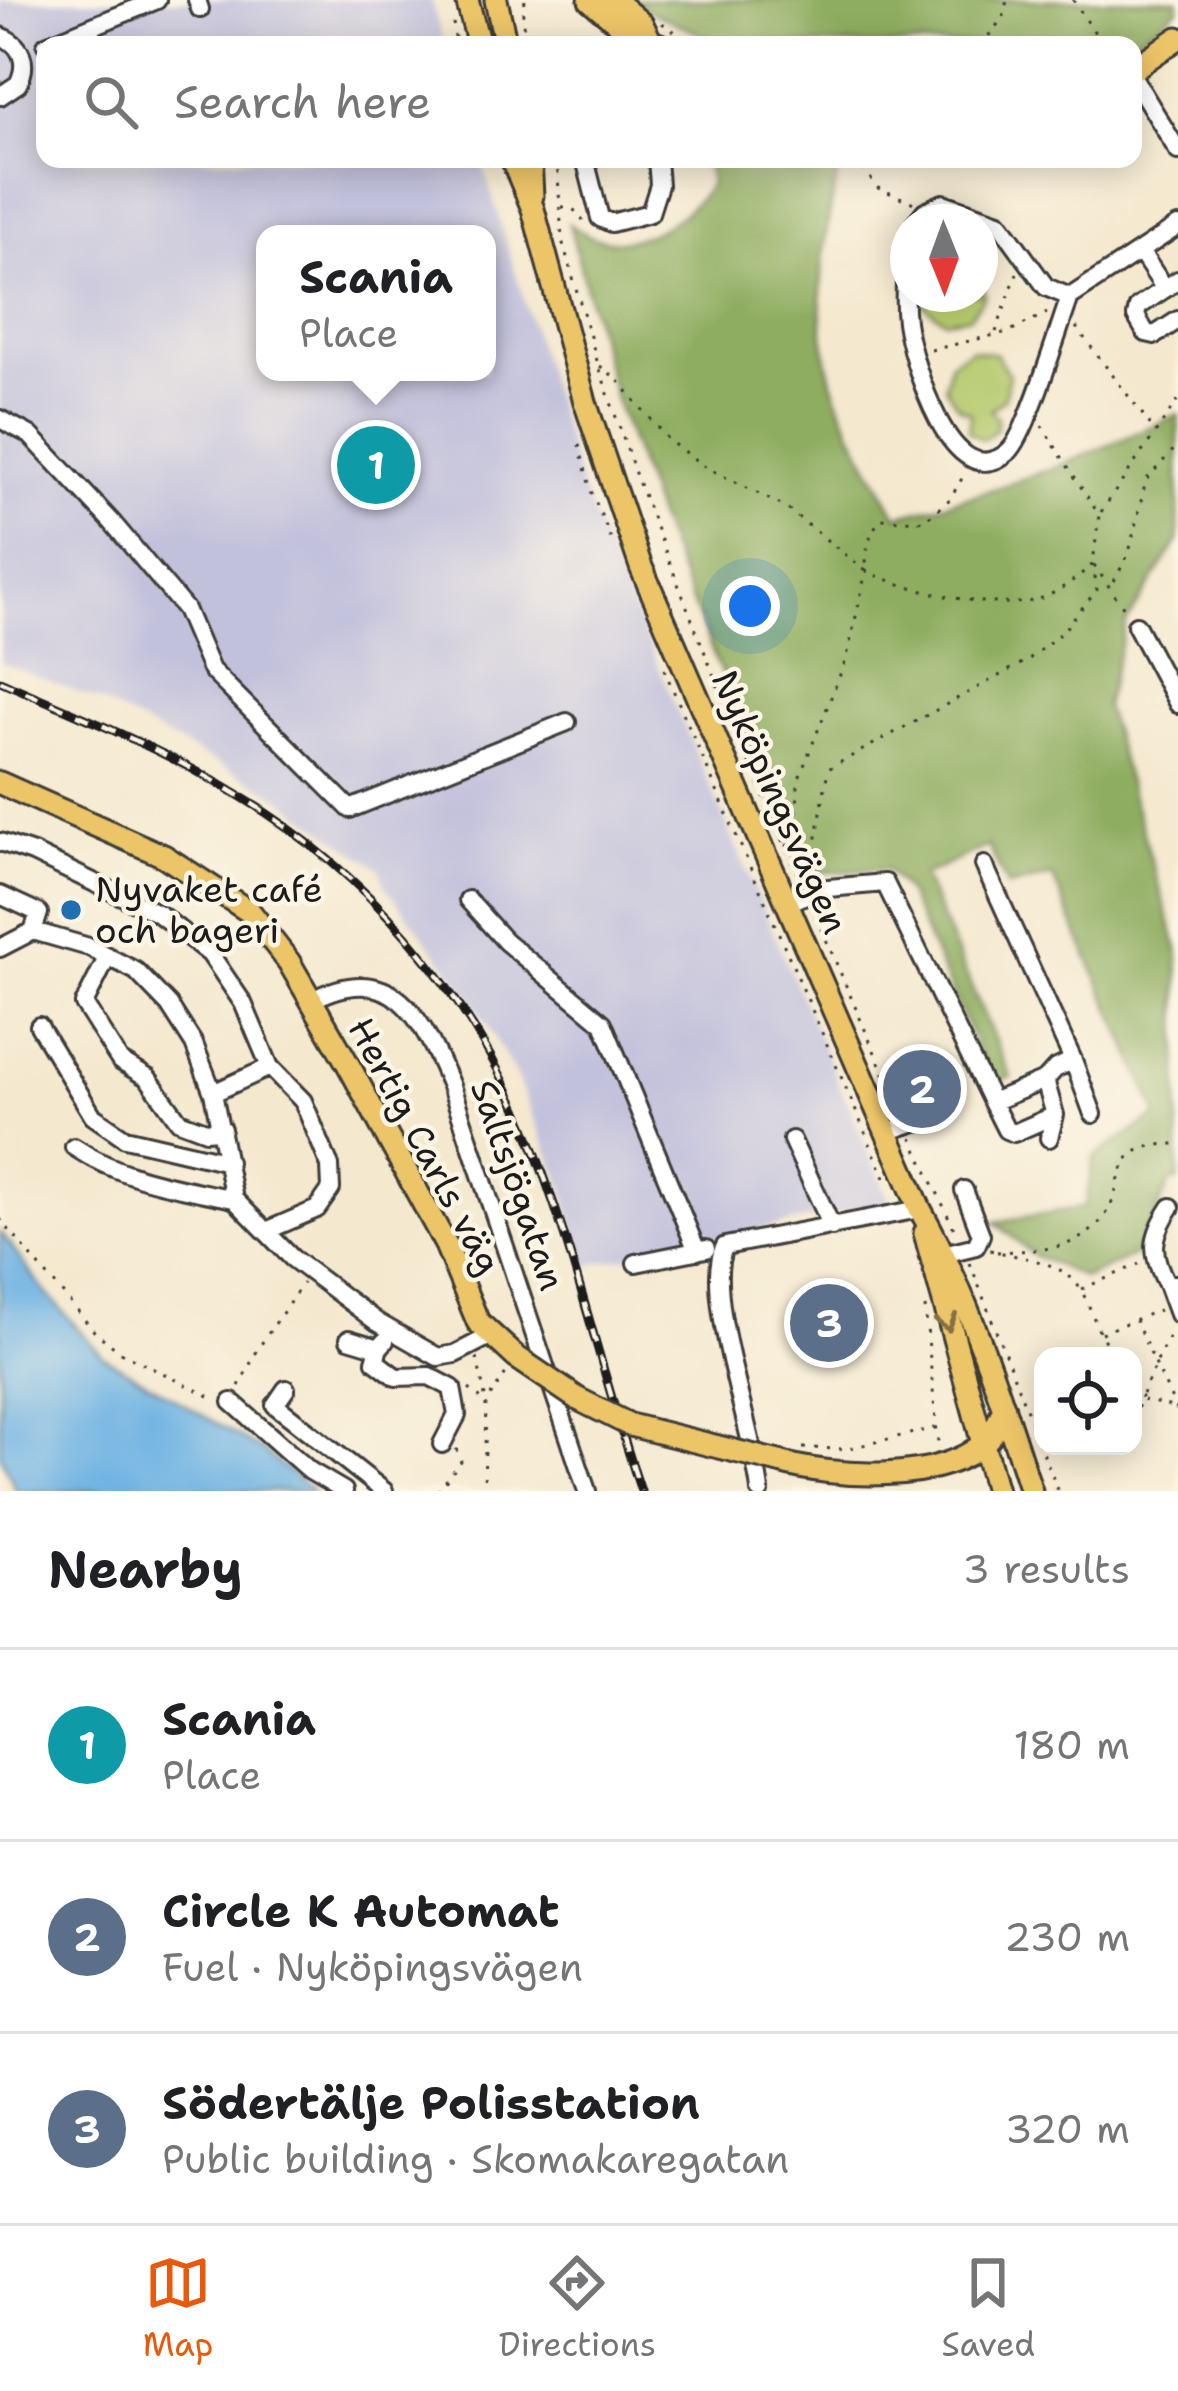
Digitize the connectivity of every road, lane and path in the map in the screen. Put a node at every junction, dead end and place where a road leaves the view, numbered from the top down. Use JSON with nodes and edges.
{"nodes":[{"id":1,"x":157,"y":0,"type":"edge"},
{"id":2,"x":467,"y":0,"type":"edge"},
{"id":3,"x":525,"y":0,"type":"edge"},
{"id":4,"x":590,"y":0,"type":"edge"},
{"id":5,"x":614,"y":0,"type":"edge"},
{"id":6,"x":1007,"y":0,"type":"edge"},
{"id":7,"x":1073,"y":0,"type":"edge"},
{"id":8,"x":500,"y":4,"type":"edge"},
{"id":9,"x":453,"y":23,"type":"dead end"},
{"id":10,"x":0,"y":36,"type":"edge"},
{"id":11,"x":67,"y":36,"type":"edge"},
{"id":12,"x":455,"y":36,"type":"edge"},
{"id":13,"x":477,"y":36,"type":"edge"},
{"id":14,"x":505,"y":36,"type":"edge"},
{"id":15,"x":525,"y":36,"type":"edge"},
{"id":16,"x":636,"y":36,"type":"edge"},
{"id":17,"x":649,"y":36,"type":"edge"},
{"id":18,"x":989,"y":36,"type":"edge"},
{"id":19,"x":1097,"y":36,"type":"edge"},
{"id":20,"x":1178,"y":38,"type":"edge"},
{"id":21,"x":36,"y":49,"type":"edge"},
{"id":22,"x":22,"y":55,"type":"junction"},
{"id":23,"x":1142,"y":66,"type":"edge"},
{"id":24,"x":1142,"y":89,"type":"edge"},
{"id":25,"x":0,"y":95,"type":"edge"},
{"id":26,"x":1178,"y":151,"type":"edge"},
{"id":27,"x":516,"y":168,"type":"edge"},
{"id":28,"x":531,"y":168,"type":"edge"},
{"id":29,"x":557,"y":168,"type":"edge"},
{"id":30,"x":587,"y":168,"type":"edge"},
{"id":31,"x":658,"y":168,"type":"edge"},
{"id":32,"x":862,"y":168,"type":"edge"},
{"id":33,"x":910,"y":204,"type":"edge"},
{"id":34,"x":561,"y":207,"type":"junction"},
{"id":35,"x":533,"y":208,"type":"junction"},
{"id":36,"x":998,"y":222,"type":"edge"},
{"id":37,"x":1178,"y":226,"type":"edge"},
{"id":38,"x":590,"y":231,"type":"dead end"},
{"id":39,"x":1140,"y":251,"type":"junction"},
{"id":40,"x":1023,"y":254,"type":"junction"},
{"id":41,"x":1172,"y":284,"type":"edge"},
{"id":42,"x":1067,"y":304,"type":"junction"},
{"id":43,"x":906,"y":312,"type":"edge"},
{"id":44,"x":1178,"y":320,"type":"edge"},
{"id":45,"x":996,"y":334,"type":"junction"},
{"id":46,"x":955,"y":341,"type":"junction"},
{"id":47,"x":959,"y":353,"type":"dead end"},
{"id":48,"x":913,"y":357,"type":"junction"},
{"id":49,"x":598,"y":364,"type":"junction"},
{"id":50,"x":1178,"y":400,"type":"edge"},
{"id":51,"x":1031,"y":410,"type":"junction"},
{"id":52,"x":0,"y":419,"type":"edge"},
{"id":53,"x":1155,"y":431,"type":"junction"},
{"id":54,"x":1178,"y":445,"type":"edge"},
{"id":55,"x":974,"y":458,"type":"junction"},
{"id":56,"x":1099,"y":515,"type":"junction"},
{"id":57,"x":1093,"y":563,"type":"junction"},
{"id":58,"x":866,"y":572,"type":"junction"},
{"id":59,"x":1114,"y":581,"type":"dead end"},
{"id":60,"x":1136,"y":625,"type":"joint"},
{"id":61,"x":1178,"y":704,"type":"edge"},
{"id":62,"x":567,"y":722,"type":"dead end"},
{"id":63,"x":0,"y":783,"type":"edge"},
{"id":64,"x":0,"y":842,"type":"edge"},
{"id":65,"x":787,"y":848,"type":"junction"},
{"id":66,"x":984,"y":865,"type":"dead end"},
{"id":67,"x":0,"y":895,"type":"edge"},
{"id":68,"x":798,"y":899,"type":"junction"},
{"id":69,"x":469,"y":900,"type":"dead end"},
{"id":70,"x":33,"y":931,"type":"junction"},
{"id":71,"x":0,"y":947,"type":"edge"},
{"id":72,"x":108,"y":956,"type":"junction"},
{"id":73,"x":310,"y":1001,"type":"junction"},
{"id":74,"x":39,"y":1026,"type":"dead end"},
{"id":75,"x":1072,"y":1060,"type":"junction"},
{"id":76,"x":269,"y":1067,"type":"junction"},
{"id":77,"x":927,"y":1080,"type":"dead end"},
{"id":78,"x":1045,"y":1080,"type":"junction"},
{"id":79,"x":213,"y":1093,"type":"junction"},
{"id":80,"x":992,"y":1102,"type":"junction"},
{"id":81,"x":1055,"y":1114,"type":"junction"},
{"id":82,"x":1094,"y":1114,"type":"dead end"},
{"id":83,"x":221,"y":1130,"type":"junction"},
{"id":84,"x":898,"y":1130,"type":"junction"},
{"id":85,"x":1049,"y":1138,"type":"dead end"},
{"id":86,"x":792,"y":1140,"type":"dead end"},
{"id":87,"x":1178,"y":1144,"type":"edge"},
{"id":88,"x":74,"y":1148,"type":"dead end"},
{"id":89,"x":228,"y":1162,"type":"junction"},
{"id":90,"x":964,"y":1190,"type":"dead end"},
{"id":91,"x":234,"y":1199,"type":"junction"},
{"id":92,"x":1171,"y":1208,"type":"dead end"},
{"id":93,"x":920,"y":1209,"type":"junction"},
{"id":94,"x":0,"y":1219,"type":"edge"},
{"id":95,"x":832,"y":1227,"type":"junction"},
{"id":96,"x":266,"y":1232,"type":"junction"},
{"id":97,"x":724,"y":1246,"type":"junction"},
{"id":98,"x":698,"y":1251,"type":"junction"},
{"id":99,"x":954,"y":1252,"type":"junction"},
{"id":100,"x":997,"y":1252,"type":"junction"},
{"id":101,"x":1153,"y":1258,"type":"junction"},
{"id":102,"x":637,"y":1263,"type":"dead end"},
{"id":103,"x":310,"y":1272,"type":"junction"},
{"id":104,"x":1172,"y":1284,"type":"edge"},
{"id":105,"x":1080,"y":1289,"type":"junction"},
{"id":106,"x":925,"y":1303,"type":"dead end"},
{"id":107,"x":1176,"y":1311,"type":"edge"},
{"id":108,"x":1136,"y":1320,"type":"junction"},
{"id":109,"x":393,"y":1331,"type":"junction"},
{"id":110,"x":1099,"y":1334,"type":"junction"},
{"id":111,"x":349,"y":1339,"type":"dead end"},
{"id":112,"x":480,"y":1341,"type":"junction"},
{"id":113,"x":1110,"y":1347,"type":"edge"},
{"id":114,"x":379,"y":1348,"type":"junction"},
{"id":115,"x":516,"y":1357,"type":"junction"},
{"id":116,"x":1156,"y":1365,"type":"junction"},
{"id":117,"x":286,"y":1389,"type":"dead end"},
{"id":118,"x":1142,"y":1397,"type":"joint"},
{"id":119,"x":232,"y":1402,"type":"junction"},
{"id":120,"x":486,"y":1403,"type":"junction"},
{"id":121,"x":1004,"y":1408,"type":"junction"},
{"id":122,"x":1177,"y":1410,"type":"edge"},
{"id":123,"x":936,"y":1427,"type":"junction"},
{"id":124,"x":445,"y":1439,"type":"joint"},
{"id":125,"x":982,"y":1444,"type":"junction"},
{"id":126,"x":799,"y":1448,"type":"dead end"},
{"id":127,"x":941,"y":1453,"type":"junction"},
{"id":128,"x":831,"y":1469,"type":"junction"},
{"id":129,"x":1029,"y":1483,"type":"edge"},
{"id":130,"x":760,"y":1484,"type":"edge"},
{"id":131,"x":994,"y":1485,"type":"edge"},
{"id":132,"x":344,"y":1491,"type":"edge"},
{"id":133,"x":384,"y":1491,"type":"edge"},
{"id":134,"x":438,"y":1491,"type":"edge"},
{"id":135,"x":484,"y":1491,"type":"edge"},
{"id":136,"x":587,"y":1491,"type":"edge"},
{"id":137,"x":1058,"y":1491,"type":"edge"}],
"edges":[{"from":1,"to":11,"type":"street"},
{"from":2,"to":13,"type":"main road"},
{"from":3,"to":15,"type":"path"},
{"from":4,"to":16,"type":"main road"},
{"from":5,"to":17,"type":"main road"},
{"from":6,"to":18,"type":"path"},
{"from":7,"to":19,"type":"path"},
{"from":8,"to":14,"type":"main road"},
{"from":9,"to":12,"type":"path"},
{"from":10,"to":22,"type":"street"},
{"from":20,"to":23,"type":"main road"},
{"from":21,"to":22,"type":"street"},
{"from":22,"to":25,"type":"street"},
{"from":24,"to":26,"type":"street"},
{"from":27,"to":35,"type":"main road","name":"Nyköpingsvägen"},
{"from":28,"to":35,"type":"main road","name":"Nyköpingsvägen"},
{"from":29,"to":34,"type":"path"},
{"from":30,"to":31,"type":"street"},
{"from":32,"to":33,"type":"path"},
{"from":34,"to":38,"type":"path"},
{"from":34,"to":49,"type":"path"},
{"from":35,"to":68,"type":"main road","name":"Nyköpingsvägen"},
{"from":36,"to":40,"type":"street"},
{"from":37,"to":39,"type":"street"},
{"from":39,"to":41,"type":"street"},
{"from":39,"to":42,"type":"street"},
{"from":40,"to":42,"type":"street"},
{"from":40,"to":45,"type":"path"},
{"from":41,"to":44,"type":"street"},
{"from":42,"to":45,"type":"path"},
{"from":42,"to":51,"type":"street"},
{"from":42,"to":53,"type":"path"},
{"from":43,"to":48,"type":"street"},
{"from":45,"to":46,"type":"path"},
{"from":46,"to":47,"type":"path"},
{"from":46,"to":48,"type":"path"},
{"from":48,"to":55,"type":"street"},
{"from":49,"to":58,"type":"path"},
{"from":49,"to":65,"type":"path"},
{"from":50,"to":53,"type":"path"},
{"from":51,"to":55,"type":"street"},
{"from":51,"to":56,"type":"path"},
{"from":52,"to":62,"type":"street"},
{"from":53,"to":56,"type":"path"},
{"from":54,"to":59,"type":"path"},
{"from":55,"to":58,"type":"path"},
{"from":56,"to":57,"type":"path"},
{"from":57,"to":58,"type":"path"},
{"from":57,"to":60,"type":"path"},
{"from":57,"to":68,"type":"path"},
{"from":58,"to":65,"type":"path"},
{"from":60,"to":61,"type":"street"},
{"from":63,"to":73,"type":"main road","name":"Hertig Carls väg"},
{"from":64,"to":76,"type":"street"},
{"from":65,"to":68,"type":"path"},
{"from":66,"to":75,"type":"street"},
{"from":67,"to":70,"type":"street"},
{"from":68,"to":80,"type":"street"},
{"from":68,"to":84,"type":"main road","name":"Nyköpingsvägen"},
{"from":68,"to":84,"type":"path"},
{"from":69,"to":98,"type":"street"},
{"from":70,"to":71,"type":"street"},
{"from":70,"to":72,"type":"street"},
{"from":72,"to":79,"type":"street"},
{"from":72,"to":83,"type":"street"},
{"from":73,"to":112,"type":"main road","name":"Hertig Carls väg"},
{"from":73,"to":136,"type":"street","name":"Saltsjögatan"},
{"from":74,"to":89,"type":"street"},
{"from":75,"to":78,"type":"street"},
{"from":75,"to":82,"type":"street"},
{"from":76,"to":79,"type":"street"},
{"from":76,"to":96,"type":"street"},
{"from":77,"to":84,"type":"street"},
{"from":78,"to":80,"type":"street"},
{"from":78,"to":81,"type":"street"},
{"from":79,"to":83,"type":"street"},
{"from":80,"to":81,"type":"street"},
{"from":81,"to":85,"type":"street"},
{"from":83,"to":89,"type":"street"},
{"from":84,"to":93,"type":"main road","name":"Nyköpingsvägen"},
{"from":84,"to":99,"type":"path"},
{"from":86,"to":95,"type":"street"},
{"from":87,"to":100,"type":"path"},
{"from":88,"to":91,"type":"street"},
{"from":89,"to":91,"type":"street"},
{"from":90,"to":99,"type":"street"},
{"from":91,"to":96,"type":"street"},
{"from":92,"to":101,"type":"street"},
{"from":93,"to":95,"type":"street"},
{"from":93,"to":99,"type":"main road","name":"Nyköpingsvägen"},
{"from":94,"to":119,"type":"path"},
{"from":95,"to":97,"type":"street"},
{"from":96,"to":103,"type":"street"},
{"from":97,"to":98,"type":"street"},
{"from":97,"to":130,"type":"street"},
{"from":98,"to":102,"type":"street"},
{"from":99,"to":100,"type":"path"},
{"from":99,"to":121,"type":"main road","name":"Nyköpingsvägen"},
{"from":99,"to":125,"type":"main road","name":"Nyköpingsvägen","one_way":true},
{"from":99,"to":137,"type":"path"},
{"from":100,"to":105,"type":"path"},
{"from":101,"to":104,"type":"street"},
{"from":101,"to":105,"type":"path"},
{"from":103,"to":109,"type":"street"},
{"from":103,"to":119,"type":"path"},
{"from":104,"to":107,"type":"street"},
{"from":105,"to":110,"type":"path"},
{"from":106,"to":123,"type":"path"},
{"from":107,"to":108,"type":"path"},
{"from":107,"to":116,"type":"path"},
{"from":108,"to":110,"type":"path"},
{"from":108,"to":116,"type":"path"},
{"from":109,"to":112,"type":"street"},
{"from":109,"to":114,"type":"street"},
{"from":110,"to":113,"type":"path"},
{"from":111,"to":114,"type":"street"},
{"from":112,"to":115,"type":"main road","name":"Hertig Carls väg"},
{"from":112,"to":120,"type":"path"},
{"from":114,"to":124,"type":"street"},
{"from":115,"to":120,"type":"path"},
{"from":115,"to":128,"type":"main road","name":"Hertig Carls väg","bridge":true},
{"from":116,"to":118,"type":"path"},
{"from":116,"to":122,"type":"path"},
{"from":117,"to":133,"type":"street"},
{"from":118,"to":122,"type":"path"},
{"from":119,"to":132,"type":"street"},
{"from":120,"to":135,"type":"path"},
{"from":121,"to":125,"type":"main road"},
{"from":121,"to":129,"type":"main road","name":"Nyköpingsvägen"},
{"from":123,"to":126,"type":"path"},
{"from":123,"to":127,"type":"path"},
{"from":124,"to":134,"type":"path"},
{"from":125,"to":127,"type":"main road","name":"Hertig Carls väg"},
{"from":125,"to":128,"type":"main road","name":"Hertig Carls väg"},
{"from":125,"to":129,"type":"main road"},
{"from":125,"to":131,"type":"main road","name":"Nyköpingsvägen"},
{"from":127,"to":128,"type":"main road","name":"Hertig Carls väg"},
{"from":127,"to":131,"type":"main road","name":"Hertig Carls väg"}]}
